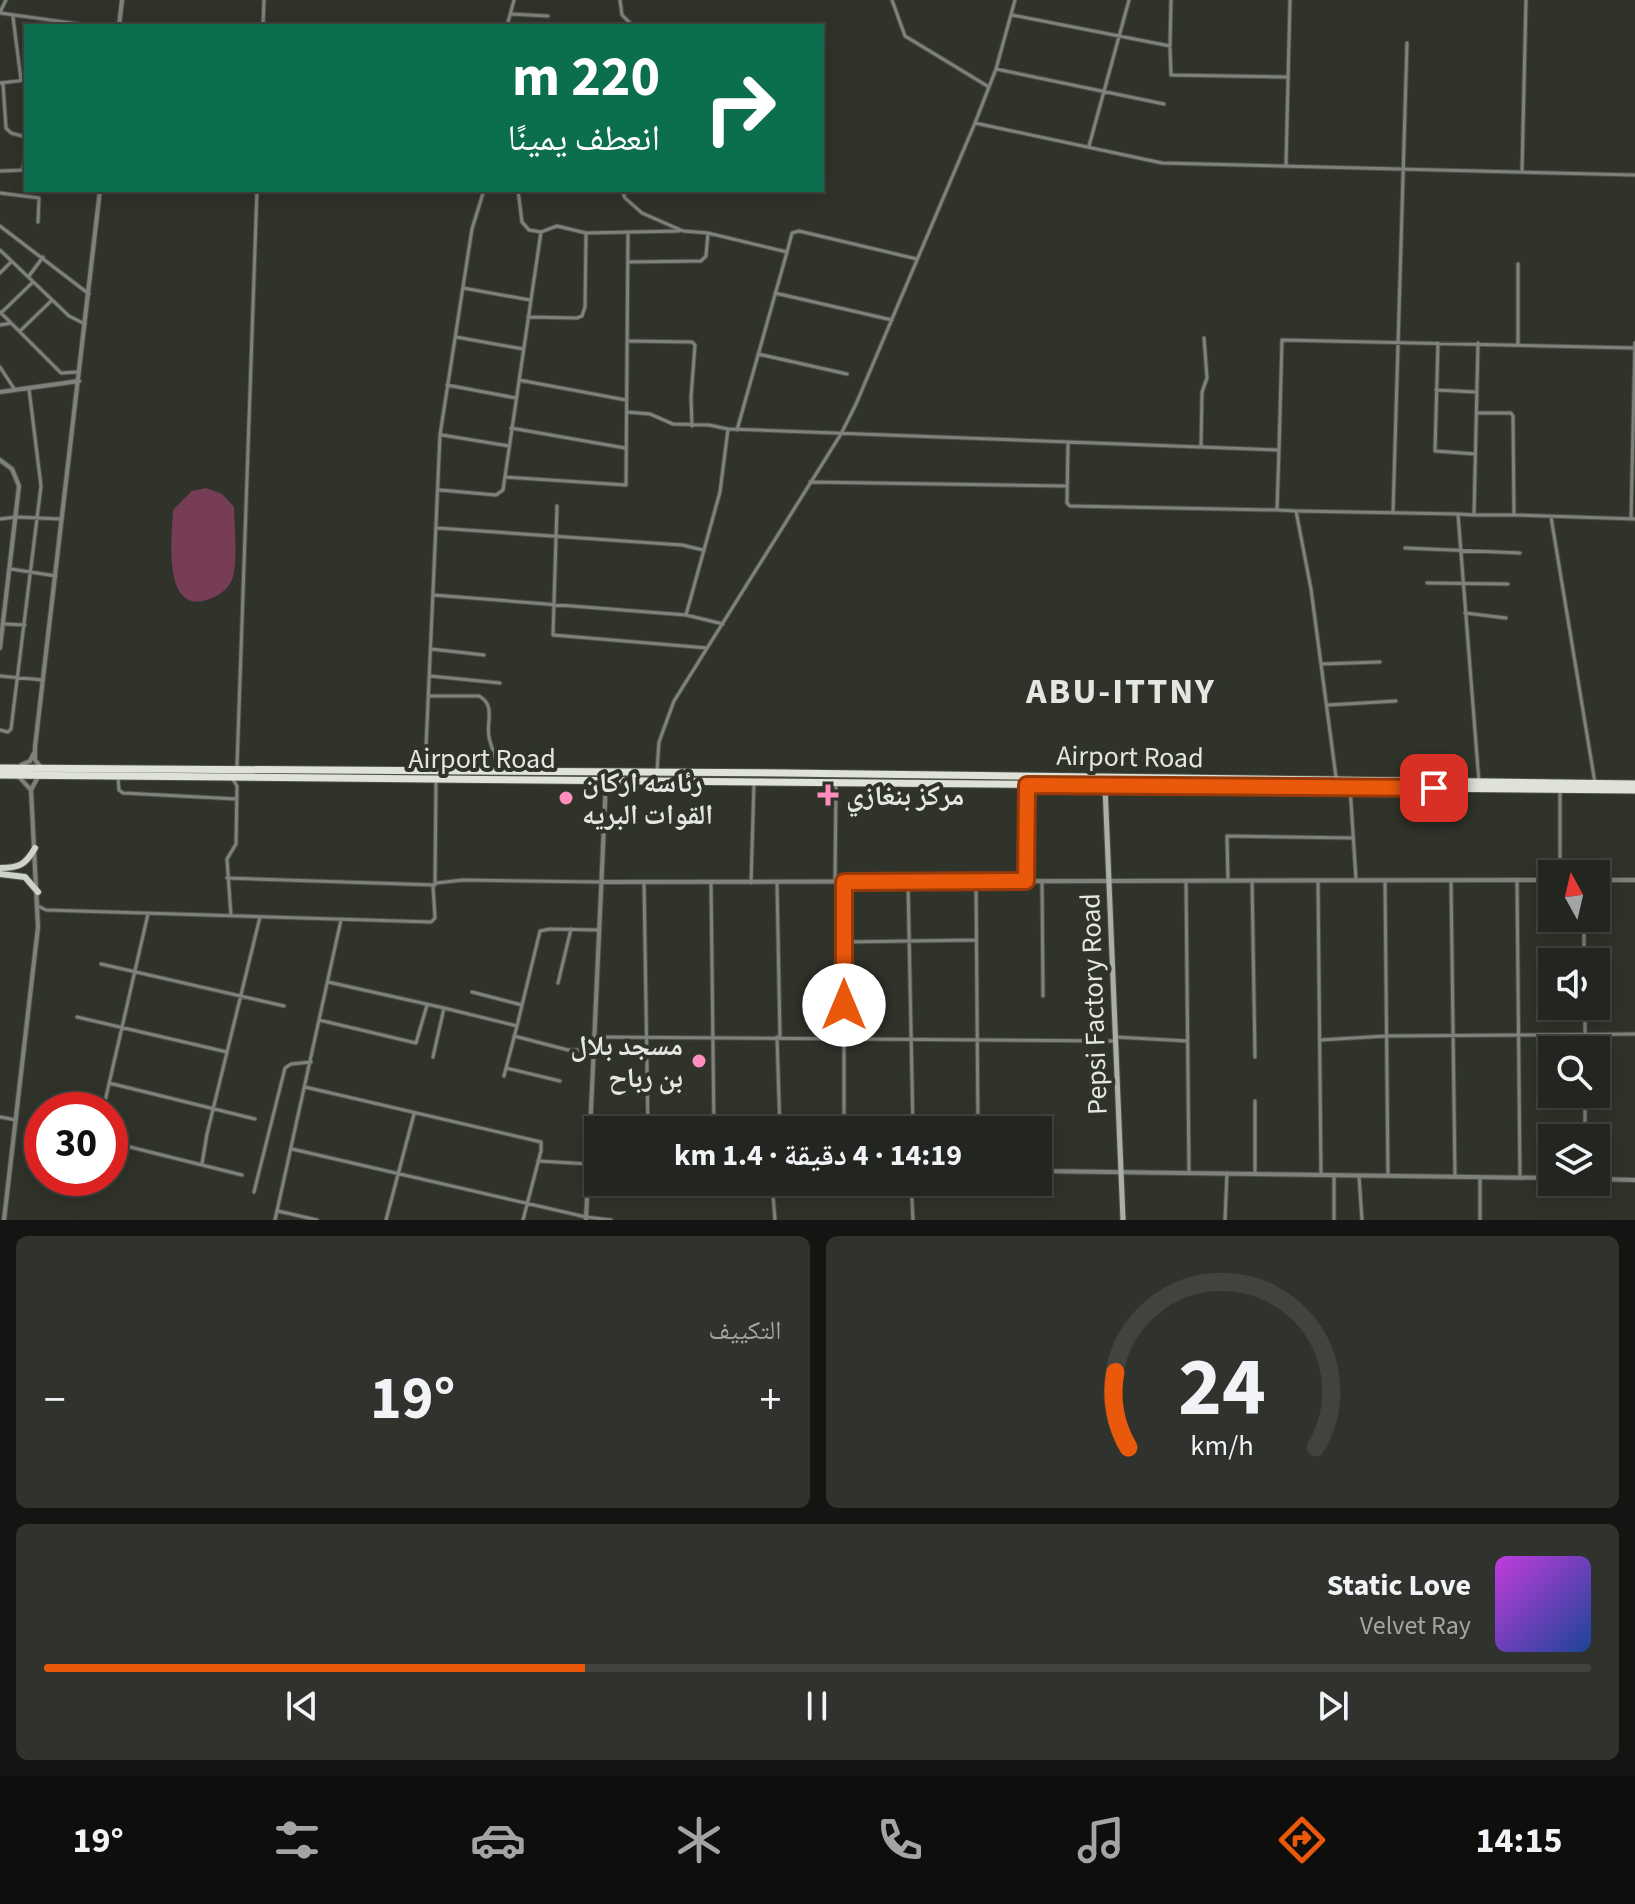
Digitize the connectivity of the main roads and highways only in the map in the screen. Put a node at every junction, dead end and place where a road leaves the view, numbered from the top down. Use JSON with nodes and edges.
{"nodes":[{"id":1,"x":4,"y":768,"type":"edge"},
{"id":2,"x":0,"y":775,"type":"edge"},
{"id":3,"x":1281,"y":783,"type":"junction"},
{"id":4,"x":1635,"y":784,"type":"edge"},
{"id":5,"x":1105,"y":786,"type":"junction"},
{"id":6,"x":1517,"y":786,"type":"junction"},
{"id":7,"x":1635,"y":790,"type":"edge"},
{"id":8,"x":35,"y":848,"type":"road end"},
{"id":9,"x":0,"y":868,"type":"edge"},
{"id":10,"x":0,"y":874,"type":"edge"},
{"id":11,"x":38,"y":892,"type":"road end"},
{"id":12,"x":1123,"y":1220,"type":"edge"}],
"edges":[{"from":1,"to":3,"type":"highway","name":"Airport Road"},
{"from":2,"to":5,"type":"highway","name":"Airport Road"},
{"from":3,"to":5,"type":"highway","name":"Airport Road"},
{"from":3,"to":6,"type":"highway","name":"Airport Road"},
{"from":3,"to":6,"type":"highway","name":"Airport Road"},
{"from":4,"to":6,"type":"highway","name":"Airport Road"},
{"from":5,"to":12,"type":"main road","name":"Pepsi Factory Road"},
{"from":6,"to":7,"type":"highway","name":"Airport Road"},
{"from":8,"to":9,"type":"main road"},
{"from":10,"to":11,"type":"main road"}]}
